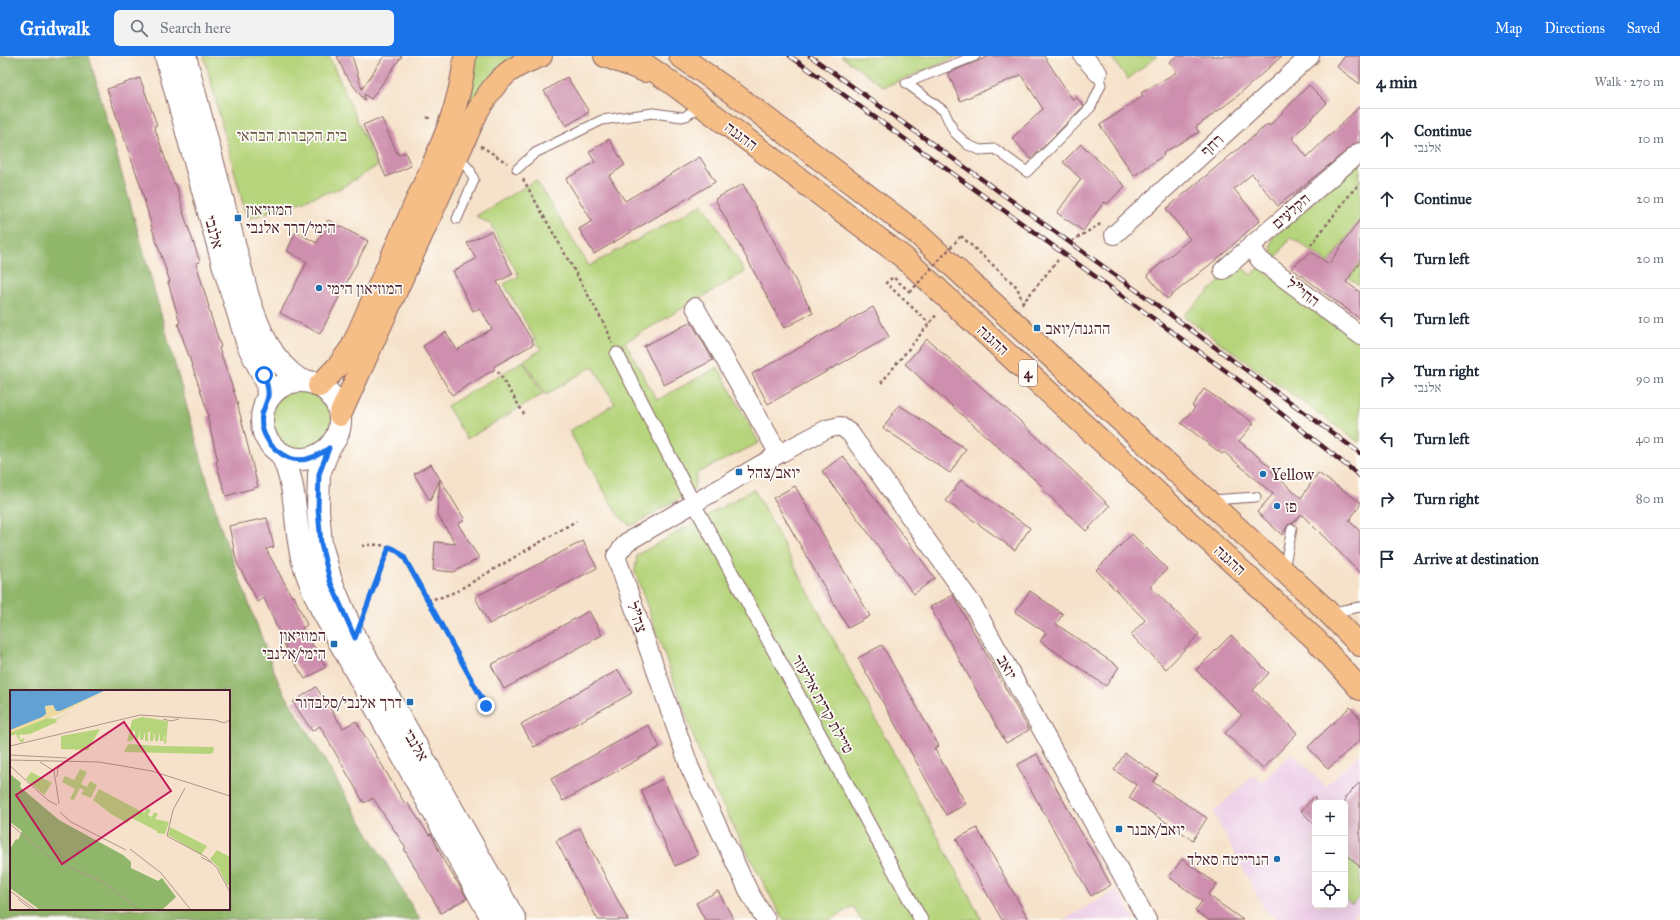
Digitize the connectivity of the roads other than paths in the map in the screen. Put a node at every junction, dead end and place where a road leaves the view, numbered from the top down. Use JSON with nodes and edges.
{"nodes":[{"id":1,"x":166,"y":56,"type":"edge"},
{"id":2,"x":185,"y":56,"type":"edge"},
{"id":3,"x":465,"y":56,"type":"edge"},
{"id":4,"x":541,"y":56,"type":"edge"},
{"id":5,"x":605,"y":56,"type":"edge"},
{"id":6,"x":632,"y":56,"type":"edge"},
{"id":7,"x":680,"y":56,"type":"edge"},
{"id":8,"x":686,"y":56,"type":"edge"},
{"id":9,"x":975,"y":56,"type":"edge"},
{"id":10,"x":1083,"y":56,"type":"edge"},
{"id":11,"x":1310,"y":56,"type":"edge"},
{"id":12,"x":1098,"y":73,"type":"joint"},
{"id":13,"x":673,"y":84,"type":"junction"},
{"id":14,"x":741,"y":99,"type":"junction"},
{"id":15,"x":700,"y":106,"type":"junction"},
{"id":16,"x":1360,"y":152,"type":"edge"},
{"id":17,"x":456,"y":155,"type":"junction"},
{"id":18,"x":517,"y":169,"type":"road end"},
{"id":19,"x":457,"y":219,"type":"dead end"},
{"id":20,"x":1114,"y":235,"type":"road end"},
{"id":21,"x":1254,"y":244,"type":"junction"},
{"id":22,"x":1222,"y":270,"type":"dead end"},
{"id":23,"x":695,"y":307,"type":"dead end"},
{"id":24,"x":1360,"y":335,"type":"edge"},
{"id":25,"x":617,"y":354,"type":"dead end"},
{"id":26,"x":310,"y":383,"type":"junction"},
{"id":27,"x":265,"y":404,"type":"junction"},
{"id":28,"x":340,"y":415,"type":"junction"},
{"id":29,"x":844,"y":428,"type":"joint"},
{"id":30,"x":329,"y":448,"type":"junction"},
{"id":31,"x":280,"y":454,"type":"junction"},
{"id":32,"x":779,"y":454,"type":"junction"},
{"id":33,"x":1256,"y":496,"type":"dead end"},
{"id":34,"x":1207,"y":500,"type":"junction"},
{"id":35,"x":694,"y":504,"type":"junction"},
{"id":36,"x":1292,"y":530,"type":"dead end"},
{"id":37,"x":1284,"y":571,"type":"junction"},
{"id":38,"x":1360,"y":607,"type":"edge"},
{"id":39,"x":1327,"y":611,"type":"junction"},
{"id":40,"x":1360,"y":645,"type":"edge"},
{"id":41,"x":1360,"y":689,"type":"edge"},
{"id":42,"x":493,"y":920,"type":"edge"},
{"id":43,"x":516,"y":920,"type":"edge"},
{"id":44,"x":766,"y":920,"type":"edge"},
{"id":45,"x":921,"y":920,"type":"edge"},
{"id":46,"x":1147,"y":920,"type":"edge"}],
"edges":[{"from":1,"to":27,"type":"street","name":"אלנבי"},
{"from":2,"to":26,"type":"street","name":"אלנבי"},
{"from":3,"to":26,"type":"highway"},
{"from":4,"to":17,"type":"highway"},
{"from":5,"to":13,"type":"highway"},
{"from":6,"to":13,"type":"highway","name":"ההגנה","number":"4"},
{"from":7,"to":14,"type":"highway","name":"ההגנה","number":"4"},
{"from":8,"to":14,"type":"highway"},
{"from":9,"to":12,"type":"lane"},
{"from":10,"to":12,"type":"street"},
{"from":11,"to":20,"type":"street","name":"רחף"},
{"from":13,"to":15,"type":"highway","name":"ההגנה","number":"4"},
{"from":14,"to":34,"type":"highway","name":"ההגנה","number":"4"},
{"from":15,"to":18,"type":"lane"},
{"from":15,"to":41,"type":"highway","name":"ההגנה","number":"4"},
{"from":16,"to":21,"type":"street","name":"הקלעים"},
{"from":17,"to":19,"type":"lane"},
{"from":17,"to":28,"type":"highway"},
{"from":21,"to":22,"type":"street","name":"הקלעים"},
{"from":21,"to":24,"type":"street","name":"החי\"ל"},
{"from":23,"to":32,"type":"street"},
{"from":25,"to":35,"type":"street","name":"טיילת קרית אליעזר"},
{"from":26,"to":27,"type":"street"},
{"from":26,"to":28,"type":"street"},
{"from":27,"to":31,"type":"street"},
{"from":28,"to":30,"type":"street"},
{"from":29,"to":32,"type":"street","name":"צה\"ל"},
{"from":29,"to":46,"type":"street","name":"יואב"},
{"from":30,"to":31,"type":"street"},
{"from":30,"to":43,"type":"street","name":"אלנבי"},
{"from":31,"to":42,"type":"street","name":"אלנבי"},
{"from":32,"to":35,"type":"street","name":"צה\"ל"},
{"from":33,"to":34,"type":"lane"},
{"from":34,"to":37,"type":"highway","name":"ההגנה","number":"4"},
{"from":35,"to":44,"type":"street","name":"צה\"ל"},
{"from":35,"to":45,"type":"street","name":"טיילת קרית אליעזר"},
{"from":36,"to":37,"type":"lane"},
{"from":37,"to":39,"type":"highway","name":"ההגנה","number":"4"},
{"from":38,"to":39,"type":"lane"},
{"from":39,"to":40,"type":"highway","name":"ההגנה","number":"4"}]}
